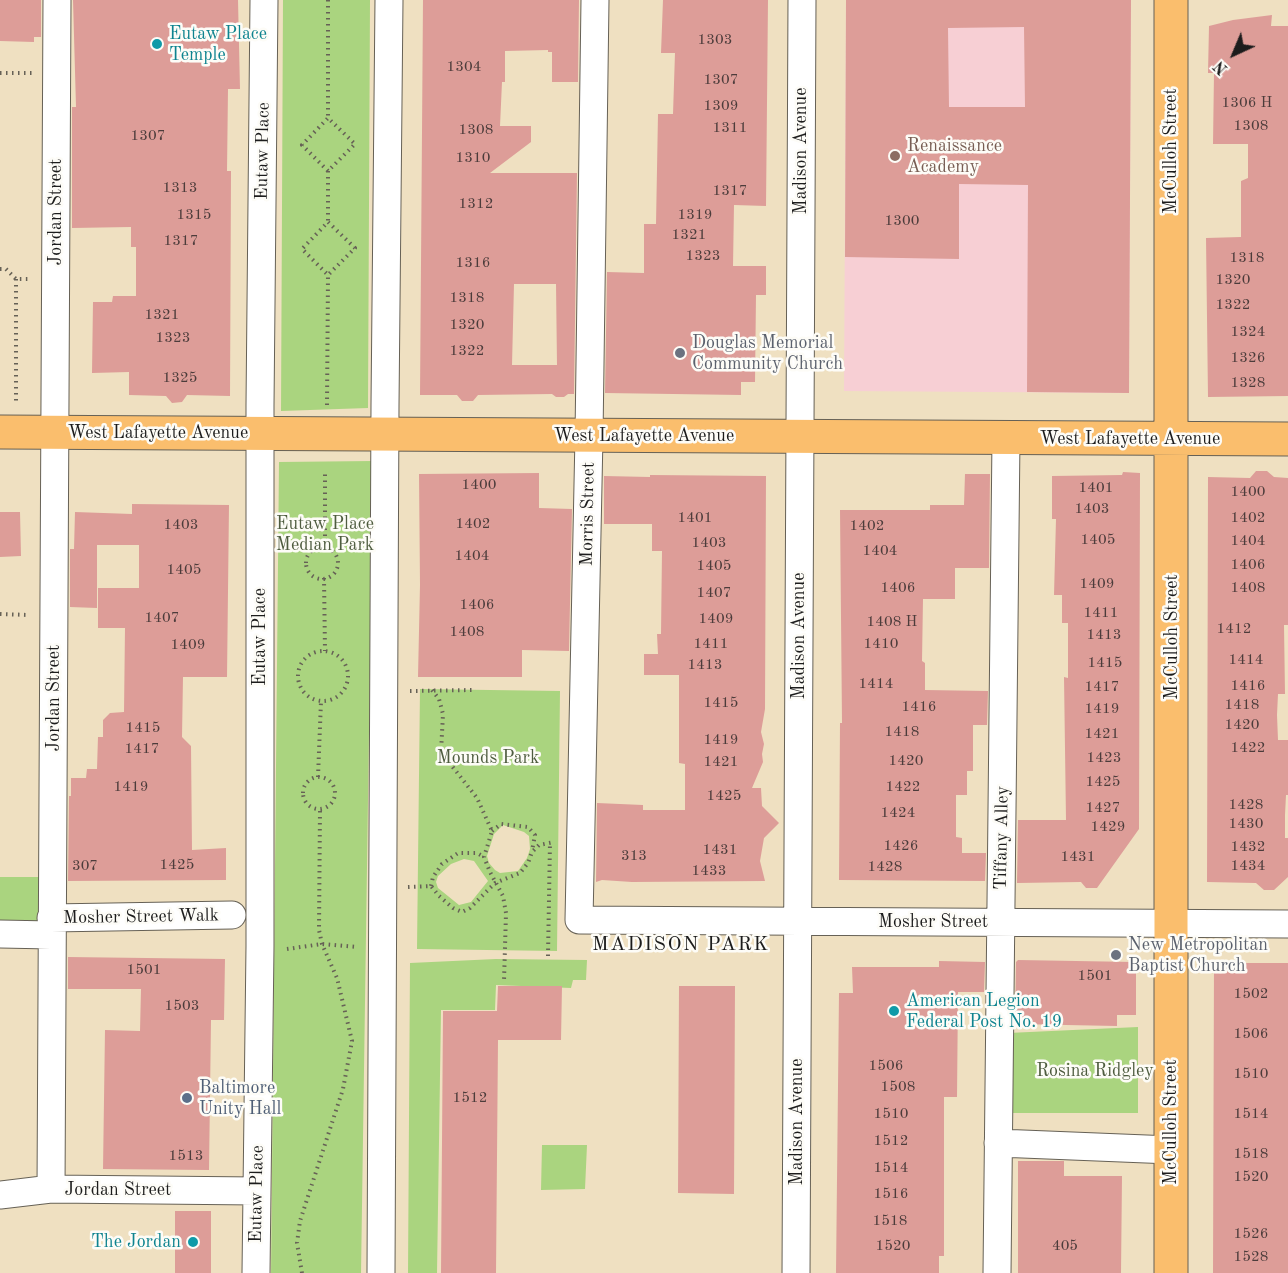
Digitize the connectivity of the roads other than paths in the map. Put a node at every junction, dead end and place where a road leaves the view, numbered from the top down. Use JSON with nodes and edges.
{"nodes":[{"id":1,"x":57,"y":0,"type":"edge"},
{"id":2,"x":264,"y":0,"type":"edge"},
{"id":3,"x":389,"y":0,"type":"edge"},
{"id":4,"x":595,"y":0,"type":"edge"},
{"id":5,"x":802,"y":0,"type":"edge"},
{"id":6,"x":1171,"y":0,"type":"edge"},
{"id":7,"x":0,"y":432,"type":"edge"},
{"id":8,"x":55,"y":433,"type":"junction"},
{"id":9,"x":260,"y":434,"type":"junction"},
{"id":10,"x":385,"y":435,"type":"junction"},
{"id":11,"x":589,"y":436,"type":"junction"},
{"id":12,"x":800,"y":437,"type":"junction"},
{"id":13,"x":1006,"y":438,"type":"junction"},
{"id":14,"x":1172,"y":439,"type":"junction"},
{"id":15,"x":1288,"y":439,"type":"edge"},
{"id":16,"x":232,"y":915,"type":"dead end"},
{"id":17,"x":579,"y":920,"type":"joint"},
{"id":18,"x":798,"y":921,"type":"junction"},
{"id":19,"x":1001,"y":922,"type":"junction"},
{"id":20,"x":1172,"y":923,"type":"junction"},
{"id":21,"x":1288,"y":924,"type":"edge"},
{"id":22,"x":51,"y":926,"type":"junction"},
{"id":23,"x":0,"y":934,"type":"edge"},
{"id":24,"x":998,"y":1143,"type":"junction"},
{"id":25,"x":1171,"y":1150,"type":"junction"},
{"id":26,"x":51,"y":1189,"type":"junction"},
{"id":27,"x":257,"y":1191,"type":"junction"},
{"id":28,"x":0,"y":1194,"type":"edge"},
{"id":29,"x":256,"y":1273,"type":"edge"},
{"id":30,"x":381,"y":1273,"type":"edge"},
{"id":31,"x":796,"y":1273,"type":"edge"},
{"id":32,"x":997,"y":1273,"type":"edge"},
{"id":33,"x":1171,"y":1273,"type":"edge"}],
"edges":[{"from":1,"to":8,"type":"street","name":"Jordan Street"},
{"from":2,"to":9,"type":"street","name":"Eutaw Place"},
{"from":3,"to":10,"type":"street"},
{"from":4,"to":11,"type":"street","name":"Morris Street"},
{"from":5,"to":12,"type":"street","name":"Madison Avenue"},
{"from":6,"to":14,"type":"main road","name":"McCulloh Street"},
{"from":7,"to":8,"type":"main road","name":"West Lafayette Avenue"},
{"from":8,"to":9,"type":"main road","name":"West Lafayette Avenue"},
{"from":8,"to":22,"type":"street","name":"Jordan Street"},
{"from":9,"to":10,"type":"main road","name":"West Lafayette Avenue"},
{"from":9,"to":27,"type":"street","name":"Eutaw Place"},
{"from":10,"to":11,"type":"main road","name":"West Lafayette Avenue"},
{"from":10,"to":30,"type":"street"},
{"from":11,"to":12,"type":"main road","name":"West Lafayette Avenue"},
{"from":11,"to":17,"type":"street","name":"Morris Street"},
{"from":12,"to":13,"type":"main road","name":"West Lafayette Avenue"},
{"from":12,"to":18,"type":"street","name":"Madison Avenue"},
{"from":13,"to":14,"type":"main road","name":"West Lafayette Avenue"},
{"from":13,"to":19,"type":"street","name":"Tiffany Alley"},
{"from":14,"to":15,"type":"main road","name":"West Lafayette Avenue"},
{"from":14,"to":20,"type":"main road","name":"McCulloh Street"},
{"from":16,"to":22,"type":"street","name":"Mosher Street Walk"},
{"from":17,"to":18,"type":"street","name":"Mosher Street"},
{"from":18,"to":19,"type":"street","name":"Mosher Street"},
{"from":18,"to":31,"type":"street","name":"Madison Avenue"},
{"from":19,"to":20,"type":"street","name":"Mosher Street"},
{"from":19,"to":24,"type":"street","name":"Tiffany Alley"},
{"from":20,"to":21,"type":"street","name":"Mosher Street"},
{"from":20,"to":25,"type":"main road","name":"McCulloh Street"},
{"from":22,"to":23,"type":"street"},
{"from":22,"to":26,"type":"street","name":"Jordan Street"},
{"from":24,"to":25,"type":"street"},
{"from":24,"to":32,"type":"street","name":"Tiffany Alley"},
{"from":25,"to":33,"type":"main road","name":"McCulloh Street"},
{"from":26,"to":27,"type":"street","name":"Jordan Street"},
{"from":26,"to":28,"type":"street"},
{"from":27,"to":29,"type":"street","name":"Eutaw Place"}]}
